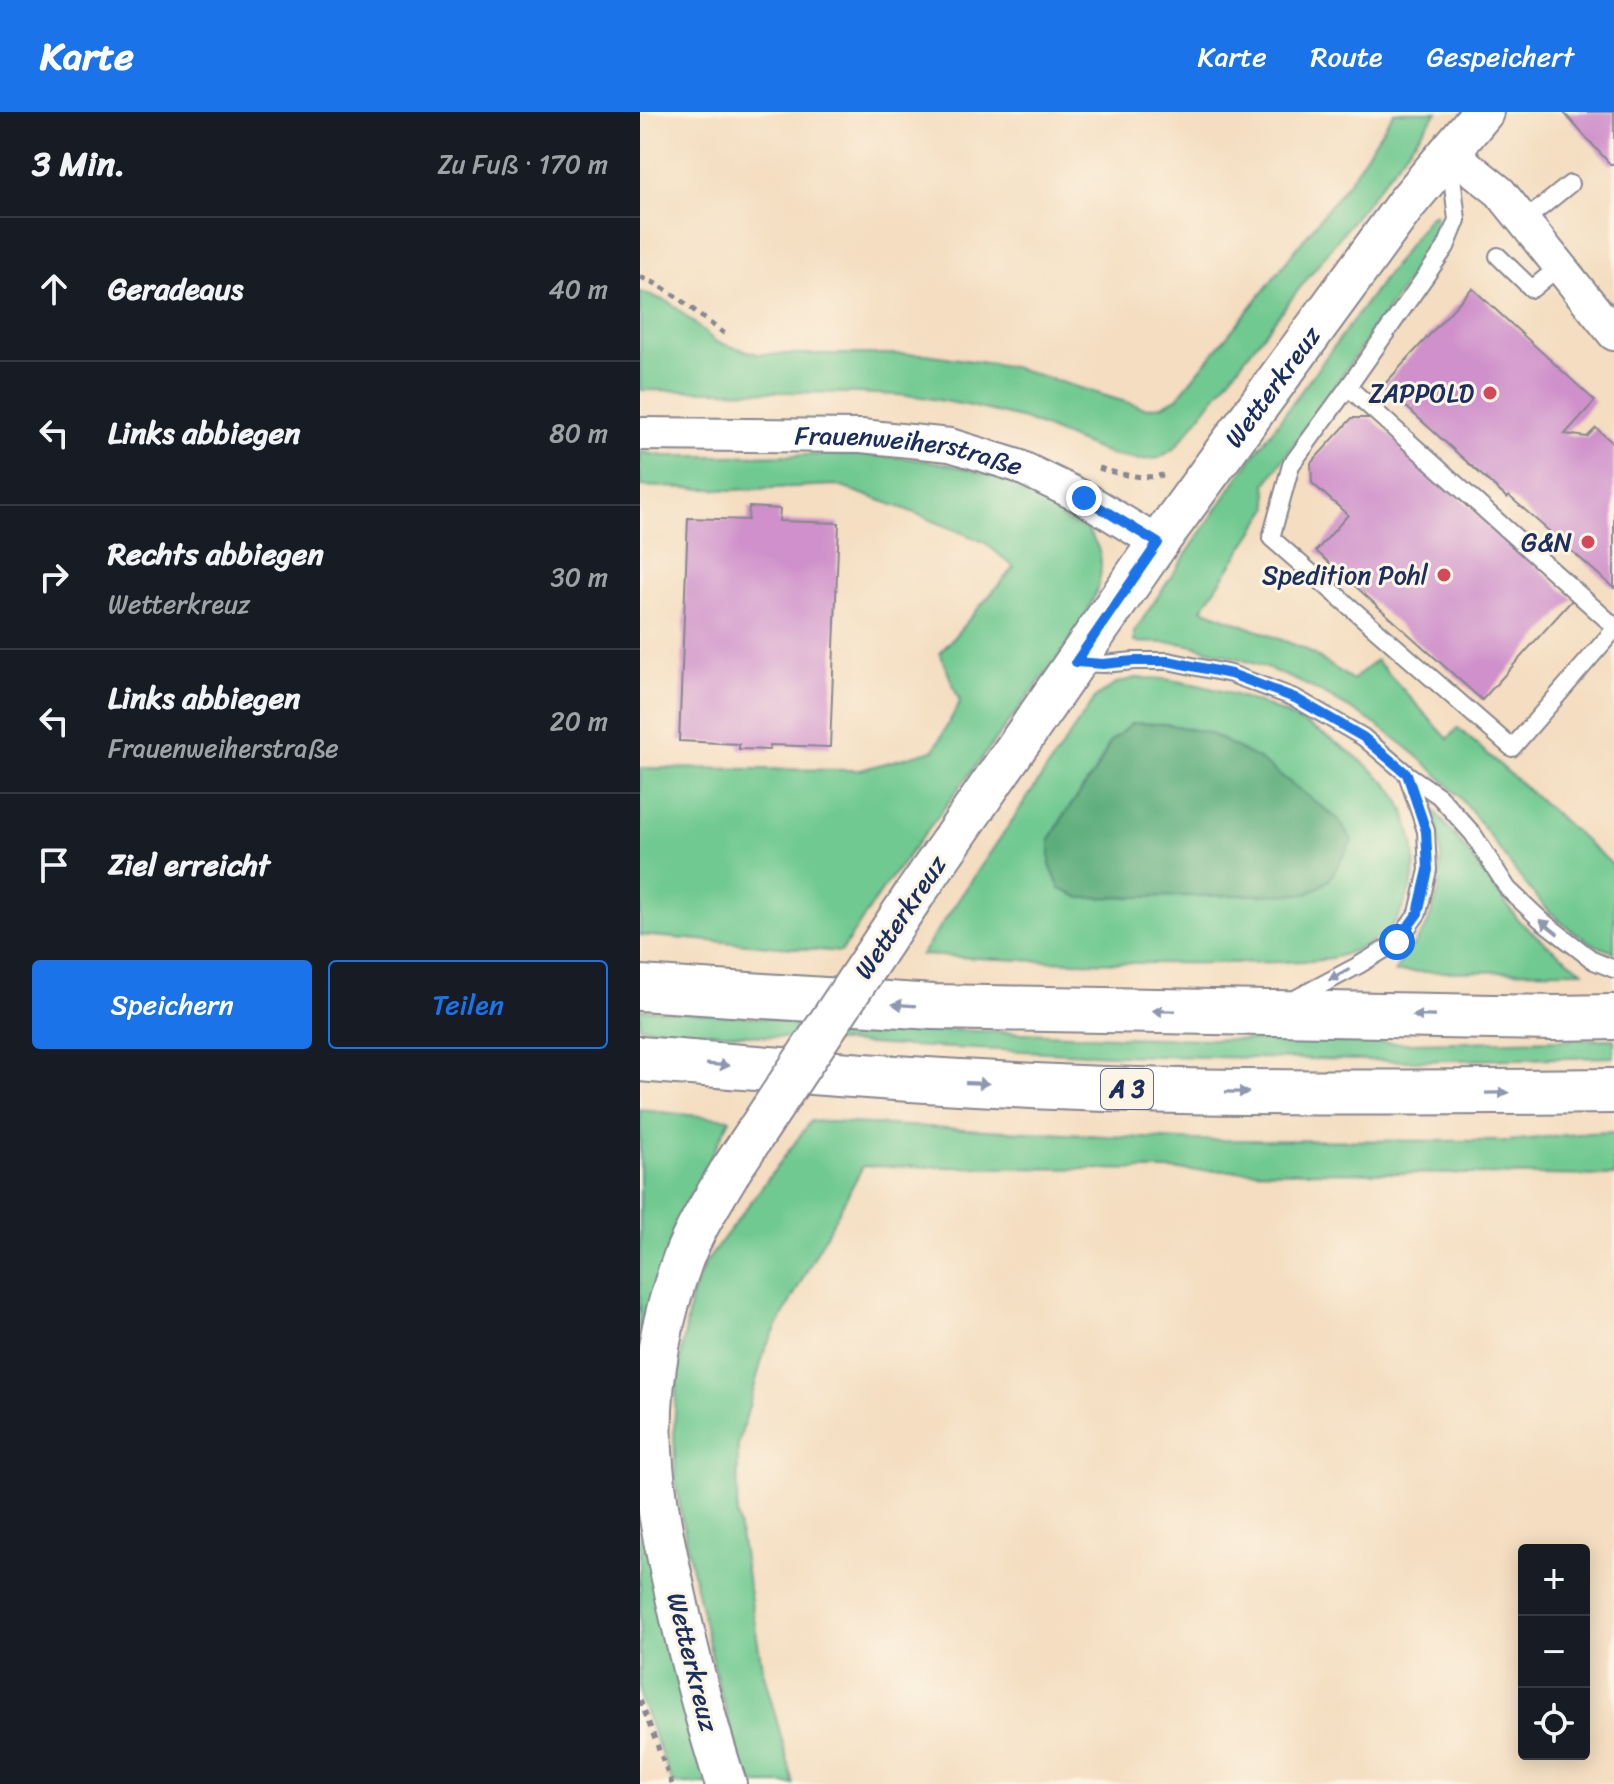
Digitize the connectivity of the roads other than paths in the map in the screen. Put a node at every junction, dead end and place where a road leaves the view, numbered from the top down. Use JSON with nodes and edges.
{"nodes":[{"id":1,"x":1483,"y":112,"type":"edge"},
{"id":2,"x":1450,"y":152,"type":"junction"},
{"id":3,"x":1570,"y":184,"type":"dead end"},
{"id":4,"x":1524,"y":221,"type":"junction"},
{"id":5,"x":1498,"y":256,"type":"dead end"},
{"id":6,"x":1560,"y":266,"type":"junction"},
{"id":7,"x":1614,"y":334,"type":"edge"},
{"id":8,"x":1348,"y":387,"type":"junction"},
{"id":9,"x":640,"y":434,"type":"edge"},
{"id":10,"x":1158,"y":543,"type":"junction"},
{"id":11,"x":1614,"y":628,"type":"edge"},
{"id":12,"x":1076,"y":662,"type":"junction"},
{"id":13,"x":1407,"y":774,"type":"junction"},
{"id":14,"x":1614,"y":969,"type":"edge"},
{"id":15,"x":640,"y":988,"type":"edge"},
{"id":16,"x":1268,"y":1013,"type":"junction"},
{"id":17,"x":1614,"y":1017,"type":"edge"},
{"id":18,"x":640,"y":1059,"type":"edge"},
{"id":19,"x":1614,"y":1091,"type":"edge"},
{"id":20,"x":726,"y":1784,"type":"edge"}],
"edges":[{"from":1,"to":2,"type":"street","name":"Wetterkreuz"},
{"from":2,"to":4,"type":"street"},
{"from":2,"to":8,"type":"lane"},
{"from":2,"to":10,"type":"street","name":"Wetterkreuz"},
{"from":3,"to":4,"type":"lane"},
{"from":4,"to":6,"type":"street"},
{"from":5,"to":6,"type":"lane"},
{"from":6,"to":7,"type":"street"},
{"from":8,"to":11,"type":"lane"},
{"from":8,"to":11,"type":"lane"},
{"from":9,"to":10,"type":"street","name":"Frauenweiherstraße"},
{"from":10,"to":12,"type":"street","name":"Wetterkreuz"},
{"from":12,"to":13,"type":"lane"},
{"from":12,"to":20,"type":"street","name":"Wetterkreuz","bridge":true},
{"from":14,"to":13,"type":"lane","one_way":true},
{"from":13,"to":16,"type":"lane","one_way":true},
{"from":16,"to":15,"type":"highway","one_way":true},
{"from":17,"to":16,"type":"highway","one_way":true},
{"from":18,"to":19,"type":"highway","number":"A 3","one_way":true}]}
